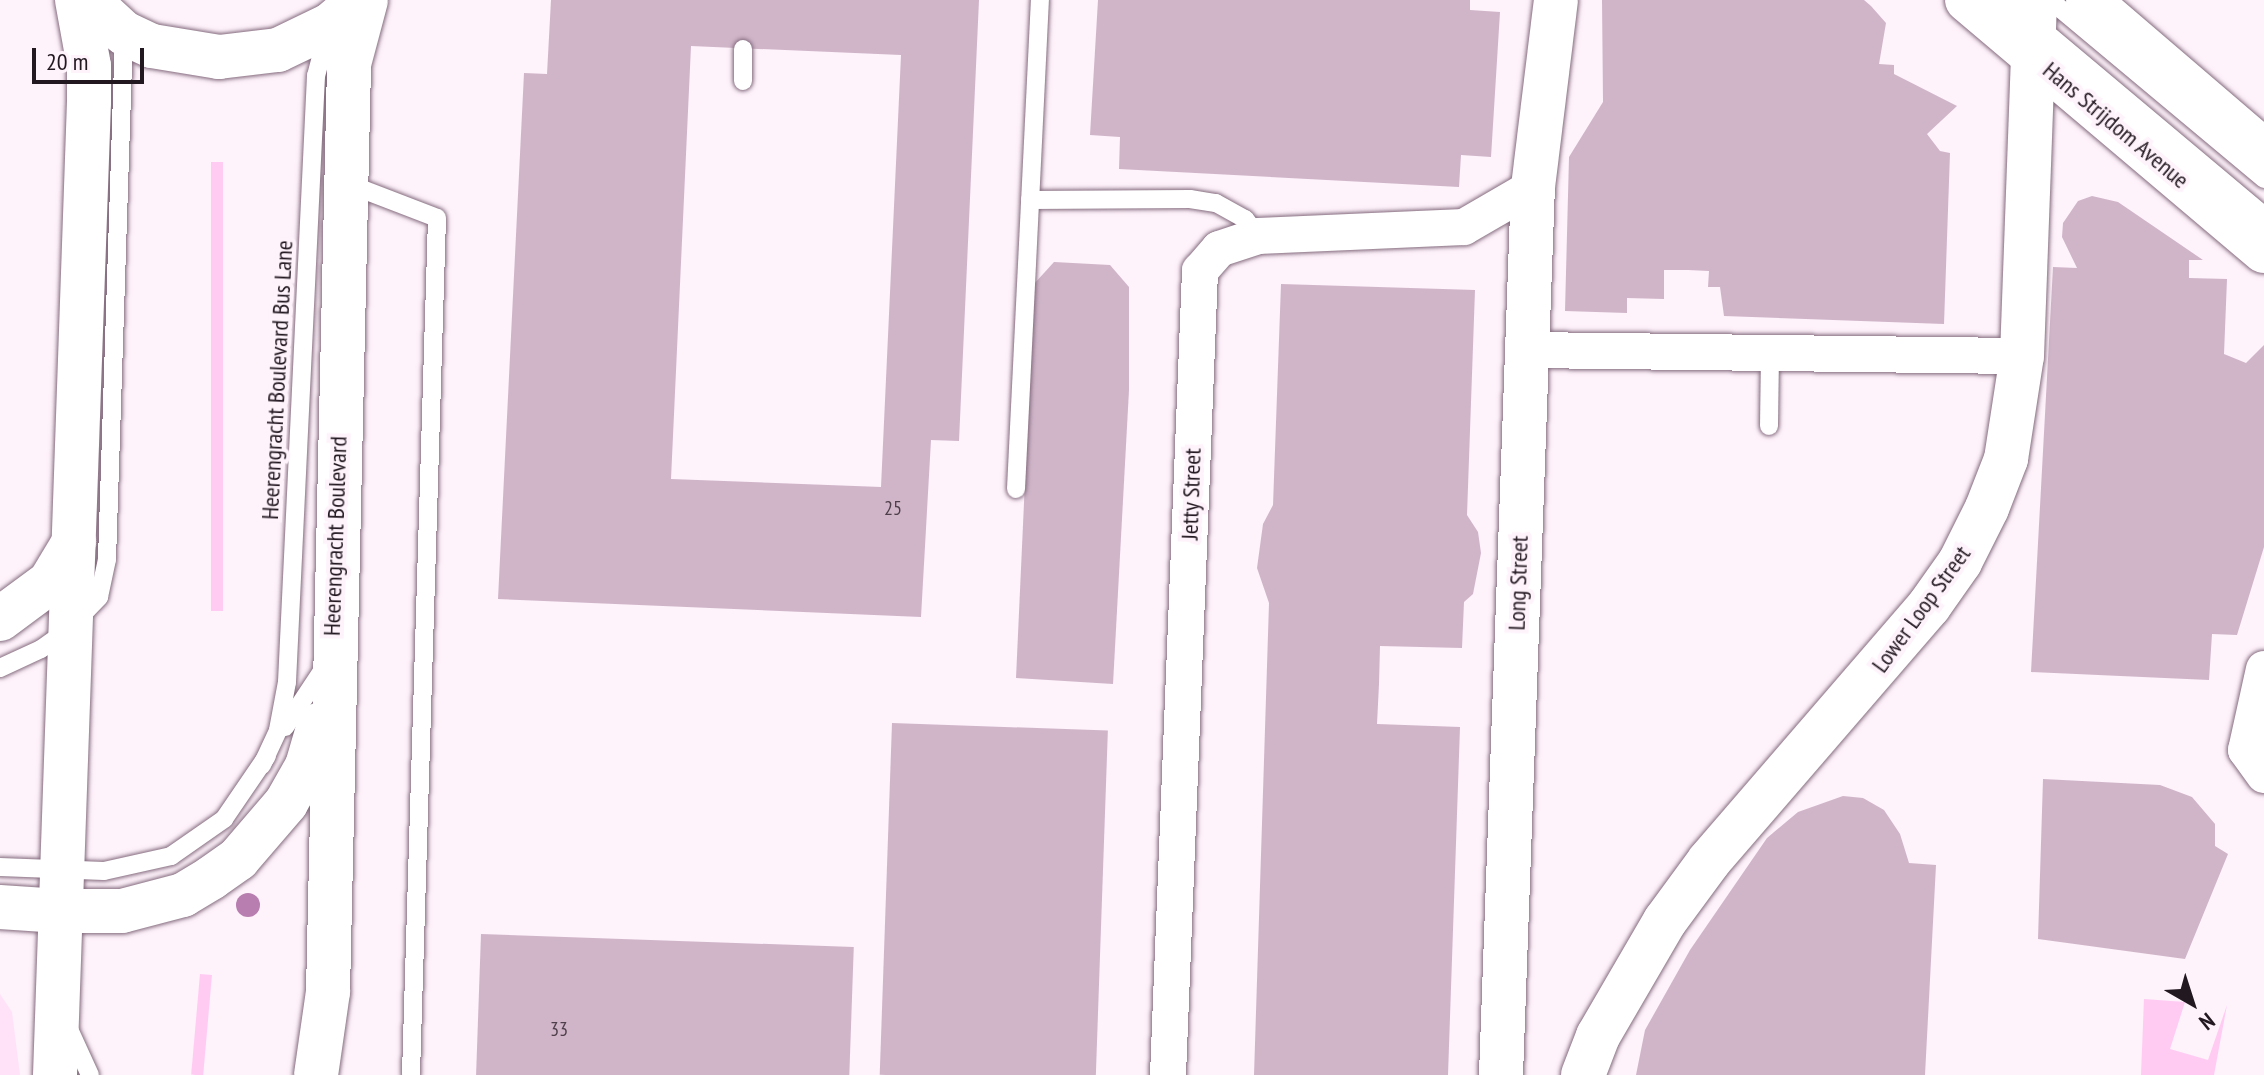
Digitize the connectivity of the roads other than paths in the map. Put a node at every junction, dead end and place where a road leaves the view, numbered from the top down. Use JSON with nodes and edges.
{"nodes":[{"id":1,"x":77,"y":0,"type":"edge"},
{"id":2,"x":88,"y":0,"type":"edge"},
{"id":3,"x":366,"y":0,"type":"edge"},
{"id":4,"x":1040,"y":0,"type":"edge"},
{"id":5,"x":1556,"y":0,"type":"edge"},
{"id":6,"x":1967,"y":0,"type":"edge"},
{"id":7,"x":2088,"y":0,"type":"edge"},
{"id":8,"x":345,"y":8,"type":"edge"},
{"id":9,"x":121,"y":16,"type":"edge"},
{"id":10,"x":2032,"y":16,"type":"edge"},
{"id":11,"x":743,"y":49,"type":"dead end"},
{"id":12,"x":89,"y":66,"type":"junction"},
{"id":13,"x":743,"y":81,"type":"dead end"},
{"id":14,"x":2264,"y":151,"type":"edge"},
{"id":15,"x":2264,"y":179,"type":"edge"},
{"id":16,"x":346,"y":183,"type":"junction"},
{"id":17,"x":1533,"y":187,"type":"junction"},
{"id":18,"x":1030,"y":200,"type":"junction"},
{"id":19,"x":2264,"y":216,"type":"edge"},
{"id":20,"x":1258,"y":236,"type":"junction"},
{"id":21,"x":2264,"y":251,"type":"edge"},
{"id":22,"x":1527,"y":350,"type":"junction"},
{"id":23,"x":1770,"y":352,"type":"junction"},
{"id":24,"x":2022,"y":356,"type":"junction"},
{"id":25,"x":1769,"y":426,"type":"dead end"},
{"id":26,"x":1016,"y":489,"type":"dead end"},
{"id":27,"x":74,"y":542,"type":"junction"},
{"id":28,"x":0,"y":619,"type":"edge"},
{"id":29,"x":72,"y":625,"type":"junction"},
{"id":30,"x":332,"y":656,"type":"junction"},
{"id":31,"x":0,"y":668,"type":"edge"},
{"id":32,"x":2264,"y":669,"type":"edge"},
{"id":33,"x":262,"y":765,"type":"junction"},
{"id":34,"x":2264,"y":775,"type":"edge"},
{"id":35,"x":0,"y":867,"type":"edge"},
{"id":36,"x":61,"y":890,"type":"junction"},
{"id":37,"x":0,"y":907,"type":"edge"},
{"id":38,"x":57,"y":1001,"type":"junction"},
{"id":39,"x":55,"y":1075,"type":"edge"},
{"id":40,"x":90,"y":1075,"type":"edge"},
{"id":41,"x":316,"y":1075,"type":"edge"},
{"id":42,"x":411,"y":1075,"type":"edge"},
{"id":43,"x":1168,"y":1075,"type":"edge"},
{"id":44,"x":1501,"y":1075,"type":"edge"},
{"id":45,"x":1583,"y":1075,"type":"edge"}],
"edges":[{"from":1,"to":12,"type":"main road"},
{"from":2,"to":9,"type":"main road"},
{"from":3,"to":16,"type":"main road","name":"Heerengracht Boulevard"},
{"from":4,"to":18,"type":"lane"},
{"from":5,"to":17,"type":"main road","name":"Long Street"},
{"from":6,"to":10,"type":"main road","name":"Hans Strijdom Avenue"},
{"from":7,"to":14,"type":"main road"},
{"from":8,"to":9,"type":"main road"},
{"from":8,"to":33,"type":"lane","name":"Heerengracht Boulevard Bus Lane"},
{"from":9,"to":12,"type":"lane"},
{"from":9,"to":29,"type":"lane"},
{"from":10,"to":15,"type":"lane"},
{"from":10,"to":19,"type":"lane"},
{"from":10,"to":21,"type":"main road","name":"Hans Strijdom Avenue"},
{"from":10,"to":24,"type":"main road","name":"Lower Loop Street"},
{"from":11,"to":13,"type":"lane"},
{"from":12,"to":27,"type":"main road"},
{"from":16,"to":30,"type":"main road","name":"Heerengracht Boulevard"},
{"from":16,"to":42,"type":"lane"},
{"from":17,"to":20,"type":"street","name":"Jetty Street"},
{"from":17,"to":22,"type":"main road","name":"Long Street"},
{"from":18,"to":20,"type":"lane"},
{"from":18,"to":26,"type":"lane"},
{"from":20,"to":43,"type":"street","name":"Jetty Street"},
{"from":22,"to":23,"type":"street"},
{"from":22,"to":44,"type":"main road","name":"Long Street"},
{"from":23,"to":24,"type":"street"},
{"from":23,"to":25,"type":"lane"},
{"from":24,"to":45,"type":"main road","name":"Lower Loop Street"},
{"from":27,"to":28,"type":"main road"},
{"from":27,"to":29,"type":"main road"},
{"from":27,"to":31,"type":"lane"},
{"from":29,"to":36,"type":"main road"},
{"from":30,"to":33,"type":"lane"},
{"from":30,"to":36,"type":"main road"},
{"from":30,"to":41,"type":"main road","name":"Heerengracht Boulevard"},
{"from":32,"to":34,"type":"street"},
{"from":33,"to":36,"type":"lane"},
{"from":35,"to":36,"type":"lane"},
{"from":36,"to":37,"type":"main road"},
{"from":36,"to":38,"type":"main road"},
{"from":38,"to":39,"type":"main road"},
{"from":38,"to":40,"type":"lane"}]}
